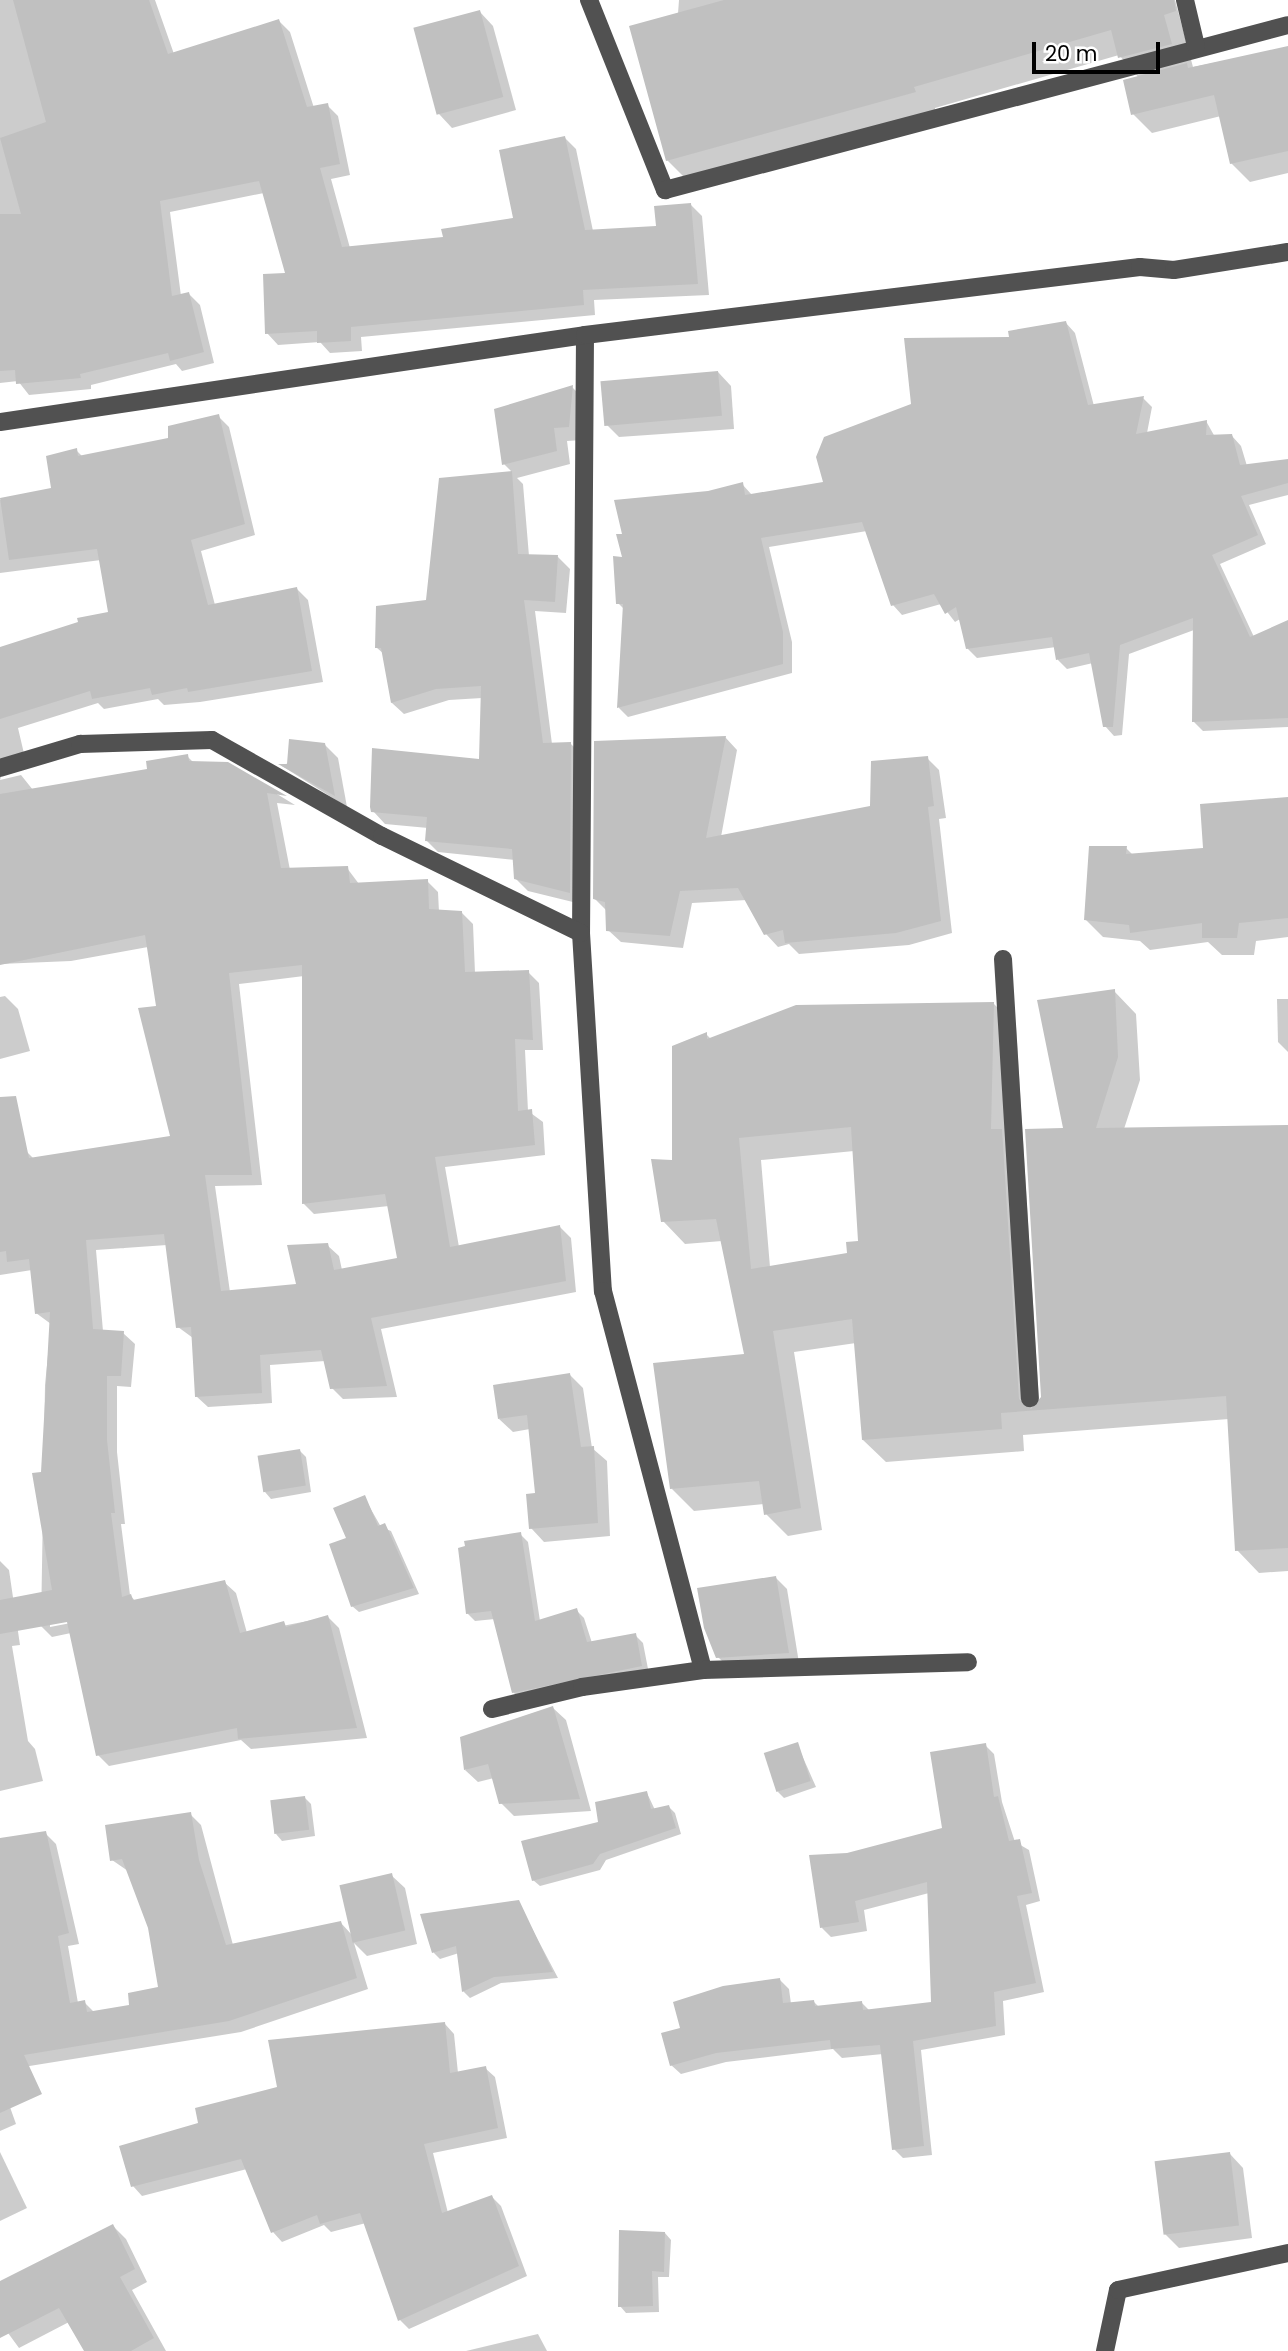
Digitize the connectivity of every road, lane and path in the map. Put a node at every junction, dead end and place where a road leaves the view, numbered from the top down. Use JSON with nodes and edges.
{"nodes":[{"id":1,"x":589,"y":0,"type":"edge"},
{"id":2,"x":1185,"y":0,"type":"edge"},
{"id":3,"x":1288,"y":26,"type":"edge"},
{"id":4,"x":1196,"y":46,"type":"junction"},
{"id":5,"x":1288,"y":251,"type":"edge"},
{"id":6,"x":585,"y":335,"type":"junction"},
{"id":7,"x":0,"y":422,"type":"edge"},
{"id":8,"x":0,"y":768,"type":"edge"},
{"id":9,"x":581,"y":933,"type":"junction"},
{"id":10,"x":1003,"y":959,"type":"dead end"},
{"id":11,"x":1030,"y":1398,"type":"dead end"},
{"id":12,"x":968,"y":1662,"type":"dead end"},
{"id":13,"x":702,"y":1670,"type":"junction"},
{"id":14,"x":492,"y":1709,"type":"dead end"},
{"id":15,"x":1288,"y":2253,"type":"edge"},
{"id":16,"x":1105,"y":2351,"type":"edge"}],
"edges":[{"from":1,"to":4,"type":"street"},
{"from":2,"to":4,"type":"street"},
{"from":3,"to":4,"type":"street"},
{"from":5,"to":6,"type":"street"},
{"from":6,"to":7,"type":"street"},
{"from":6,"to":9,"type":"street"},
{"from":8,"to":9,"type":"street"},
{"from":9,"to":13,"type":"street"},
{"from":10,"to":11,"type":"street"},
{"from":12,"to":13,"type":"street"},
{"from":13,"to":14,"type":"street"},
{"from":15,"to":16,"type":"street"}]}
